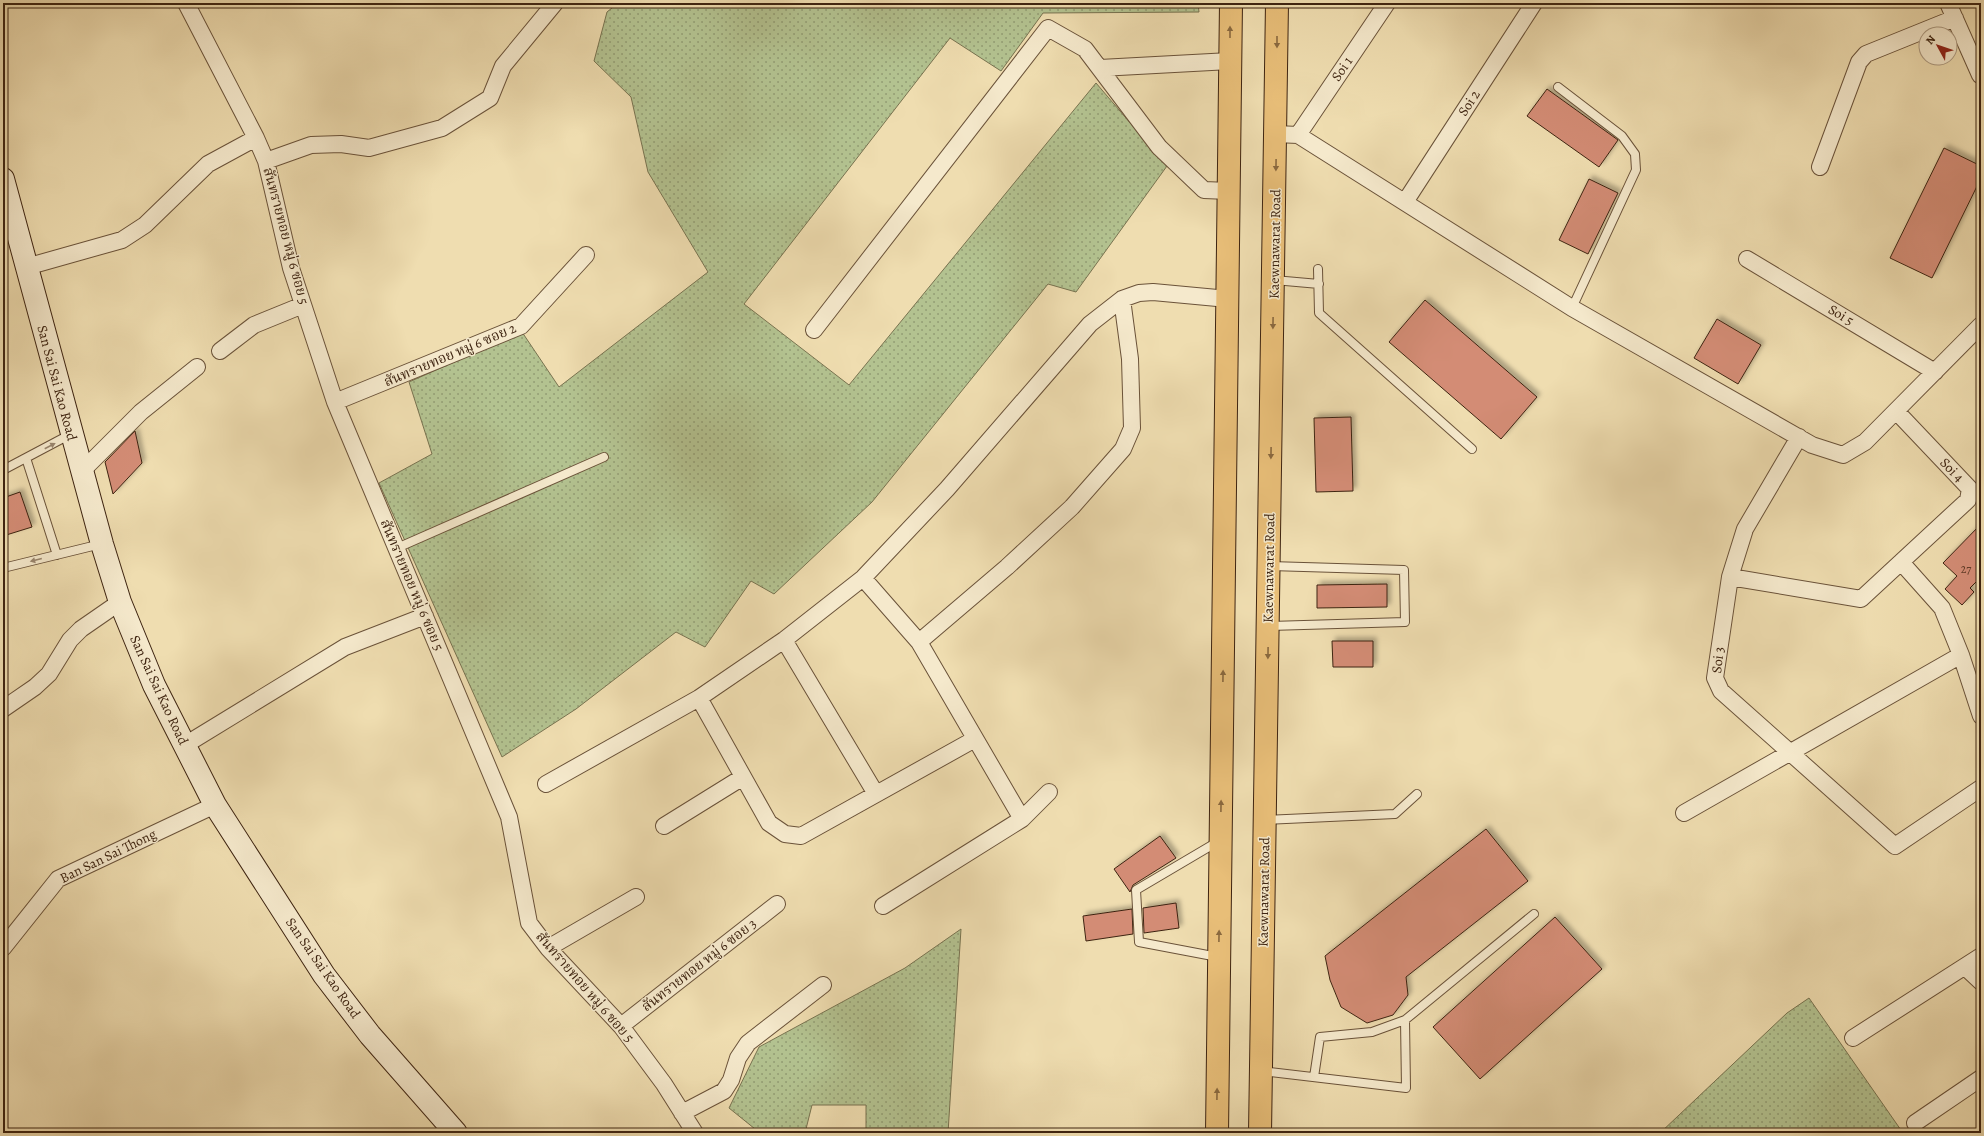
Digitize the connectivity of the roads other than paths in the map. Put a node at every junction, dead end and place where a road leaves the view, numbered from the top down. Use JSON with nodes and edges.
{"nodes":[{"id":1,"x":186,"y":3,"type":"edge"},
{"id":2,"x":555,"y":3,"type":"edge"},
{"id":3,"x":1231,"y":3,"type":"edge"},
{"id":4,"x":1277,"y":3,"type":"edge"},
{"id":5,"x":1387,"y":3,"type":"edge"},
{"id":6,"x":1534,"y":3,"type":"edge"},
{"id":7,"x":1948,"y":3,"type":"edge"},
{"id":8,"x":1955,"y":18,"type":"junction"},
{"id":9,"x":1230,"y":61,"type":"junction"},
{"id":10,"x":1100,"y":68,"type":"junction"},
{"id":11,"x":1980,"y":75,"type":"dead end"},
{"id":12,"x":1558,"y":87,"type":"dead end"},
{"id":13,"x":1287,"y":134,"type":"junction"},
{"id":14,"x":256,"y":138,"type":"junction"},
{"id":15,"x":266,"y":161,"type":"junction"},
{"id":16,"x":1820,"y":167,"type":"dead end"},
{"id":17,"x":3,"y":179,"type":"edge"},
{"id":18,"x":1229,"y":191,"type":"junction"},
{"id":19,"x":1405,"y":202,"type":"junction"},
{"id":20,"x":586,"y":255,"type":"dead end"},
{"id":21,"x":1747,"y":258,"type":"dead end"},
{"id":22,"x":26,"y":267,"type":"junction"},
{"id":23,"x":1318,"y":269,"type":"dead end"},
{"id":24,"x":1274,"y":280,"type":"junction"},
{"id":25,"x":1318,"y":284,"type":"junction"},
{"id":26,"x":1122,"y":299,"type":"junction"},
{"id":27,"x":1228,"y":299,"type":"junction"},
{"id":28,"x":303,"y":305,"type":"junction"},
{"id":29,"x":1572,"y":308,"type":"junction"},
{"id":30,"x":1981,"y":325,"type":"edge"},
{"id":31,"x":814,"y":330,"type":"dead end"},
{"id":32,"x":220,"y":351,"type":"dead end"},
{"id":33,"x":197,"y":367,"type":"dead end"},
{"id":34,"x":1935,"y":372,"type":"junction"},
{"id":35,"x":335,"y":402,"type":"junction"},
{"id":36,"x":1896,"y":411,"type":"junction"},
{"id":37,"x":71,"y":434,"type":"junction"},
{"id":38,"x":1799,"y":437,"type":"junction"},
{"id":39,"x":1472,"y":449,"type":"dead end"},
{"id":40,"x":604,"y":457,"type":"dead end"},
{"id":41,"x":26,"y":458,"type":"junction"},
{"id":42,"x":3,"y":470,"type":"edge"},
{"id":43,"x":82,"y":471,"type":"junction"},
{"id":44,"x":102,"y":544,"type":"junction"},
{"id":45,"x":397,"y":548,"type":"junction"},
{"id":46,"x":57,"y":555,"type":"junction"},
{"id":47,"x":1901,"y":562,"type":"junction"},
{"id":48,"x":1269,"y":566,"type":"junction"},
{"id":49,"x":3,"y":568,"type":"edge"},
{"id":50,"x":1730,"y":577,"type":"junction"},
{"id":51,"x":863,"y":578,"type":"junction"},
{"id":52,"x":120,"y":602,"type":"junction"},
{"id":53,"x":425,"y":616,"type":"junction"},
{"id":54,"x":1268,"y":626,"type":"junction"},
{"id":55,"x":784,"y":640,"type":"junction"},
{"id":56,"x":919,"y":642,"type":"junction"},
{"id":57,"x":1961,"y":655,"type":"junction"},
{"id":58,"x":699,"y":698,"type":"junction"},
{"id":59,"x":3,"y":709,"type":"edge"},
{"id":60,"x":1981,"y":716,"type":"edge"},
{"id":61,"x":975,"y":739,"type":"junction"},
{"id":62,"x":185,"y":746,"type":"junction"},
{"id":63,"x":1790,"y":752,"type":"junction"},
{"id":64,"x":743,"y":777,"type":"junction"},
{"id":65,"x":546,"y":784,"type":"dead end"},
{"id":66,"x":1981,"y":788,"type":"edge"},
{"id":67,"x":1049,"y":792,"type":"dead end"},
{"id":68,"x":876,"y":794,"type":"junction"},
{"id":69,"x":1417,"y":794,"type":"dead end"},
{"id":70,"x":215,"y":804,"type":"junction"},
{"id":71,"x":1684,"y":813,"type":"dead end"},
{"id":72,"x":1022,"y":819,"type":"junction"},
{"id":73,"x":1265,"y":820,"type":"junction"},
{"id":74,"x":664,"y":826,"type":"dead end"},
{"id":75,"x":1220,"y":841,"type":"junction"},
{"id":76,"x":636,"y":897,"type":"dead end"},
{"id":77,"x":777,"y":904,"type":"dead end"},
{"id":78,"x":883,"y":906,"type":"dead end"},
{"id":79,"x":1534,"y":914,"type":"dead end"},
{"id":80,"x":5,"y":939,"type":"edge"},
{"id":81,"x":548,"y":948,"type":"junction"},
{"id":82,"x":1981,"y":956,"type":"edge"},
{"id":83,"x":1219,"y":957,"type":"junction"},
{"id":84,"x":1965,"y":967,"type":"junction"},
{"id":85,"x":1981,"y":982,"type":"edge"},
{"id":86,"x":822,"y":985,"type":"dead end"},
{"id":87,"x":1405,"y":1020,"type":"junction"},
{"id":88,"x":621,"y":1026,"type":"junction"},
{"id":89,"x":1853,"y":1038,"type":"dead end"},
{"id":90,"x":1261,"y":1071,"type":"junction"},
{"id":91,"x":1314,"y":1077,"type":"junction"},
{"id":92,"x":1981,"y":1078,"type":"edge"},
{"id":93,"x":682,"y":1113,"type":"junction"},
{"id":94,"x":1915,"y":1123,"type":"dead end"},
{"id":95,"x":456,"y":1133,"type":"edge"},
{"id":96,"x":695,"y":1133,"type":"edge"},
{"id":97,"x":1217,"y":1133,"type":"edge"},
{"id":98,"x":1260,"y":1133,"type":"edge"}],
"edges":[{"from":1,"to":14,"type":"street","name":"สันทรายทอย หมู่ 6 ซอย 5"},
{"from":2,"to":15,"type":"street"},
{"from":9,"to":3,"type":"main road","one_way":true},
{"from":4,"to":13,"type":"main road","name":"Kaewnawarat Road","one_way":true},
{"from":5,"to":13,"type":"street","name":"Soi 1"},
{"from":6,"to":19,"type":"street","name":"Soi 2"},
{"from":7,"to":8,"type":"street"},
{"from":8,"to":11,"type":"street"},
{"from":8,"to":16,"type":"street"},
{"from":9,"to":10,"type":"street"},
{"from":9,"to":18,"type":"main road"},
{"from":10,"to":18,"type":"street"},
{"from":10,"to":31,"type":"street"},
{"from":12,"to":29,"type":"lane"},
{"from":13,"to":19,"type":"street"},
{"from":13,"to":24,"type":"main road","name":"Kaewnawarat Road","one_way":true},
{"from":14,"to":15,"type":"street","name":"สันทรายทอย หมู่ 6 ซอย 5"},
{"from":14,"to":22,"type":"street"},
{"from":15,"to":28,"type":"street","name":"สันทรายทอย หมู่ 6 ซอย 5"},
{"from":17,"to":22,"type":"main road","name":"San Sai Sai Kao Road"},
{"from":18,"to":27,"type":"main road"},
{"from":19,"to":29,"type":"street"},
{"from":20,"to":35,"type":"street","name":"สันทรายทอย หมู่ 6 ซอย 2"},
{"from":21,"to":34,"type":"street","name":"Soi 5"},
{"from":22,"to":37,"type":"main road","name":"San Sai Sai Kao Road"},
{"from":23,"to":25,"type":"lane"},
{"from":24,"to":25,"type":"lane"},
{"from":24,"to":48,"type":"main road","name":"Kaewnawarat Road","one_way":true},
{"from":25,"to":39,"type":"lane"},
{"from":26,"to":27,"type":"street"},
{"from":26,"to":51,"type":"street"},
{"from":26,"to":56,"type":"street"},
{"from":75,"to":27,"type":"main road","one_way":true},
{"from":28,"to":32,"type":"street"},
{"from":28,"to":35,"type":"street","name":"สันทรายทอย หมู่ 6 ซอย 5"},
{"from":29,"to":38,"type":"street"},
{"from":30,"to":34,"type":"street"},
{"from":33,"to":43,"type":"street"},
{"from":34,"to":36,"type":"street"},
{"from":35,"to":45,"type":"street","name":"สันทรายทอย หมู่ 6 ซอย 5"},
{"from":36,"to":38,"type":"street"},
{"from":36,"to":47,"type":"street","name":"Soi 4"},
{"from":41,"to":37,"type":"lane","one_way":true},
{"from":37,"to":43,"type":"main road","name":"San Sai Sai Kao Road"},
{"from":38,"to":50,"type":"street","name":"Soi 3"},
{"from":40,"to":45,"type":"lane"},
{"from":41,"to":42,"type":"lane"},
{"from":41,"to":46,"type":"lane"},
{"from":43,"to":44,"type":"main road","name":"San Sai Sai Kao Road"},
{"from":44,"to":46,"type":"lane"},
{"from":44,"to":52,"type":"main road","name":"San Sai Sai Kao Road"},
{"from":45,"to":53,"type":"street","name":"สันทรายทอย หมู่ 6 ซอย 5"},
{"from":46,"to":49,"type":"lane","one_way":true},
{"from":47,"to":50,"type":"street"},
{"from":47,"to":57,"type":"street"},
{"from":48,"to":54,"type":"main road","name":"Kaewnawarat Road"},
{"from":48,"to":54,"type":"lane"},
{"from":50,"to":63,"type":"street","name":"Soi 3"},
{"from":51,"to":55,"type":"street"},
{"from":51,"to":56,"type":"street"},
{"from":52,"to":59,"type":"street"},
{"from":52,"to":62,"type":"main road","name":"San Sai Sai Kao Road"},
{"from":53,"to":62,"type":"street"},
{"from":53,"to":81,"type":"street","name":"สันทรายทอย หมู่ 6 ซอย 5"},
{"from":54,"to":73,"type":"main road","name":"Kaewnawarat Road","one_way":true},
{"from":55,"to":58,"type":"street"},
{"from":55,"to":68,"type":"street"},
{"from":56,"to":61,"type":"street"},
{"from":57,"to":60,"type":"street"},
{"from":57,"to":63,"type":"street"},
{"from":58,"to":64,"type":"street"},
{"from":58,"to":65,"type":"street"},
{"from":61,"to":68,"type":"street"},
{"from":61,"to":72,"type":"street"},
{"from":62,"to":70,"type":"main road","name":"San Sai Sai Kao Road"},
{"from":63,"to":66,"type":"street","name":"Soi 3"},
{"from":63,"to":71,"type":"street"},
{"from":64,"to":68,"type":"street"},
{"from":64,"to":74,"type":"street"},
{"from":67,"to":72,"type":"street"},
{"from":69,"to":73,"type":"lane"},
{"from":70,"to":80,"type":"street","name":"Ban San Sai Thong"},
{"from":70,"to":95,"type":"main road","name":"San Sai Sai Kao Road"},
{"from":72,"to":78,"type":"street"},
{"from":73,"to":90,"type":"main road","name":"Kaewnawarat Road"},
{"from":83,"to":75,"type":"main road","one_way":true},
{"from":75,"to":83,"type":"lane"},
{"from":76,"to":81,"type":"street"},
{"from":77,"to":88,"type":"street","name":"สันทรายทอย หมู่ 6 ซอย 3"},
{"from":79,"to":87,"type":"lane"},
{"from":81,"to":88,"type":"street","name":"สันทรายทอย หมู่ 6 ซอย 5"},
{"from":82,"to":84,"type":"street"},
{"from":97,"to":83,"type":"main road","one_way":true},
{"from":84,"to":85,"type":"street"},
{"from":84,"to":89,"type":"street"},
{"from":86,"to":93,"type":"street"},
{"from":87,"to":91,"type":"lane"},
{"from":87,"to":91,"type":"lane"},
{"from":88,"to":93,"type":"street","name":"สันทรายทอย หมู่ 6 ซอย 5"},
{"from":90,"to":91,"type":"lane"},
{"from":90,"to":98,"type":"main road","name":"Kaewnawarat Road"},
{"from":92,"to":94,"type":"street"},
{"from":93,"to":96,"type":"street","name":"สันทรายทอย หมู่ 6 ซอย 5"}]}
